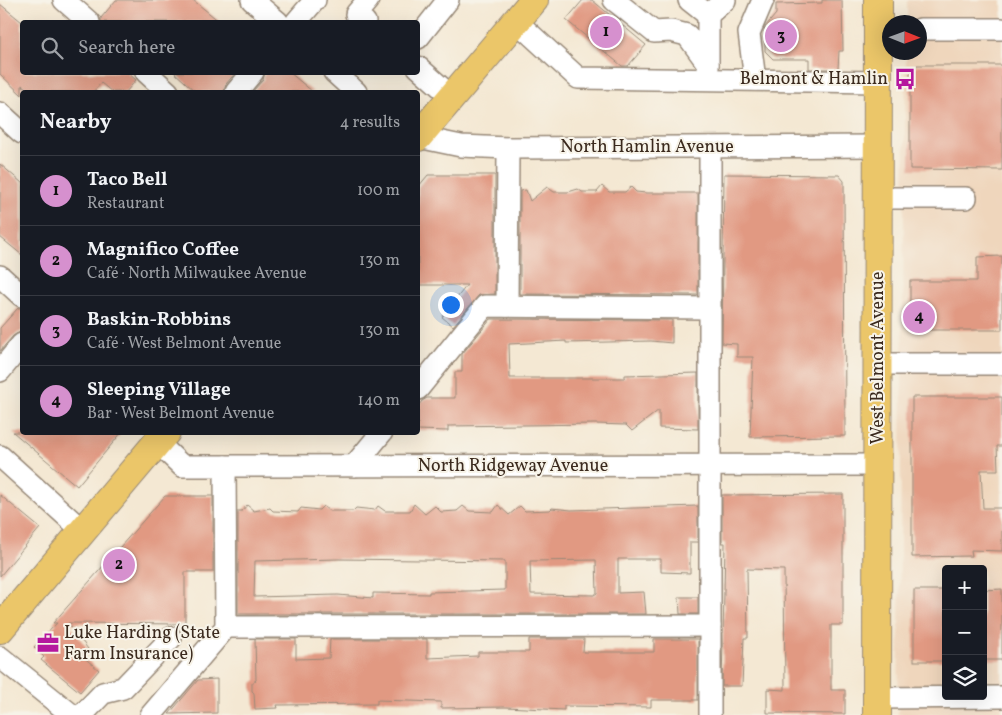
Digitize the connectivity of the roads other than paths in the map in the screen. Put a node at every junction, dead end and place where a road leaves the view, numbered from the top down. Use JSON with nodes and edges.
{"nodes":[{"id":1,"x":64,"y":0,"type":"edge"},
{"id":2,"x":252,"y":0,"type":"edge"},
{"id":3,"x":315,"y":0,"type":"edge"},
{"id":4,"x":368,"y":0,"type":"edge"},
{"id":5,"x":448,"y":0,"type":"edge"},
{"id":6,"x":534,"y":0,"type":"edge"},
{"id":7,"x":614,"y":0,"type":"edge"},
{"id":8,"x":725,"y":0,"type":"edge"},
{"id":9,"x":763,"y":0,"type":"edge"},
{"id":10,"x":878,"y":0,"type":"edge"},
{"id":11,"x":697,"y":5,"type":"edge"},
{"id":12,"x":882,"y":19,"type":"edge"},
{"id":13,"x":87,"y":20,"type":"edge"},
{"id":14,"x":276,"y":20,"type":"edge"},
{"id":15,"x":298,"y":20,"type":"edge"},
{"id":16,"x":364,"y":20,"type":"edge"},
{"id":17,"x":516,"y":21,"type":"junction"},
{"id":18,"x":1002,"y":28,"type":"edge"},
{"id":19,"x":927,"y":29,"type":"edge"},
{"id":20,"x":420,"y":35,"type":"edge"},
{"id":21,"x":882,"y":47,"type":"edge"},
{"id":22,"x":420,"y":70,"type":"edge"},
{"id":23,"x":708,"y":72,"type":"junction"},
{"id":24,"x":149,"y":75,"type":"edge"},
{"id":25,"x":250,"y":75,"type":"edge"},
{"id":26,"x":337,"y":75,"type":"edge"},
{"id":27,"x":755,"y":80,"type":"junction"},
{"id":28,"x":878,"y":82,"type":"junction"},
{"id":29,"x":166,"y":90,"type":"edge"},
{"id":30,"x":238,"y":90,"type":"edge"},
{"id":31,"x":354,"y":90,"type":"edge"},
{"id":32,"x":452,"y":97,"type":"junction"},
{"id":33,"x":0,"y":113,"type":"edge"},
{"id":34,"x":20,"y":131,"type":"edge"},
{"id":35,"x":420,"y":135,"type":"edge"},
{"id":36,"x":420,"y":137,"type":"edge"},
{"id":37,"x":878,"y":146,"type":"junction"},
{"id":38,"x":710,"y":147,"type":"junction"},
{"id":39,"x":508,"y":148,"type":"junction"},
{"id":40,"x":878,"y":198,"type":"junction"},
{"id":41,"x":966,"y":198,"type":"dead end"},
{"id":42,"x":0,"y":276,"type":"edge"},
{"id":43,"x":20,"y":294,"type":"edge"},
{"id":44,"x":507,"y":306,"type":"junction"},
{"id":45,"x":710,"y":308,"type":"junction"},
{"id":46,"x":20,"y":346,"type":"edge"},
{"id":47,"x":878,"y":364,"type":"junction"},
{"id":48,"x":1002,"y":364,"type":"edge"},
{"id":49,"x":0,"y":371,"type":"edge"},
{"id":50,"x":420,"y":387,"type":"edge"},
{"id":51,"x":380,"y":435,"type":"edge"},
{"id":52,"x":162,"y":438,"type":"edge"},
{"id":53,"x":0,"y":456,"type":"edge"},
{"id":54,"x":878,"y":465,"type":"junction"},
{"id":55,"x":225,"y":466,"type":"junction"},
{"id":56,"x":354,"y":466,"type":"junction"},
{"id":57,"x":710,"y":466,"type":"junction"},
{"id":58,"x":83,"y":531,"type":"junction"},
{"id":59,"x":710,"y":626,"type":"junction"},
{"id":60,"x":226,"y":627,"type":"junction"},
{"id":61,"x":0,"y":629,"type":"edge"},
{"id":62,"x":171,"y":638,"type":"dead end"},
{"id":63,"x":0,"y":657,"type":"edge"},
{"id":64,"x":1002,"y":697,"type":"edge"},
{"id":65,"x":878,"y":706,"type":"edge"},
{"id":66,"x":72,"y":715,"type":"edge"},
{"id":67,"x":82,"y":715,"type":"edge"},
{"id":68,"x":151,"y":715,"type":"edge"},
{"id":69,"x":710,"y":715,"type":"edge"}],
"edges":[{"from":1,"to":13,"type":"street"},
{"from":2,"to":14,"type":"street"},
{"from":3,"to":15,"type":"street"},
{"from":4,"to":16,"type":"street"},
{"from":5,"to":20,"type":"street"},
{"from":6,"to":17,"type":"main road"},
{"from":7,"to":23,"type":"street"},
{"from":8,"to":11,"type":"street"},
{"from":9,"to":27,"type":"street"},
{"from":10,"to":12,"type":"main road","name":"West Belmont Avenue"},
{"from":11,"to":23,"type":"street"},
{"from":17,"to":23,"type":"street"},
{"from":17,"to":32,"type":"main road"},
{"from":18,"to":19,"type":"street"},
{"from":21,"to":28,"type":"main road","name":"West Belmont Avenue"},
{"from":22,"to":32,"type":"street"},
{"from":23,"to":27,"type":"street"},
{"from":24,"to":29,"type":"street"},
{"from":25,"to":30,"type":"street"},
{"from":26,"to":31,"type":"street"},
{"from":27,"to":28,"type":"street"},
{"from":28,"to":37,"type":"main road","name":"West Belmont Avenue"},
{"from":32,"to":35,"type":"main road"},
{"from":33,"to":34,"type":"street"},
{"from":36,"to":39,"type":"street","name":"North Hamlin Avenue"},
{"from":37,"to":38,"type":"street","name":"North Hamlin Avenue"},
{"from":37,"to":40,"type":"main road","name":"West Belmont Avenue"},
{"from":38,"to":39,"type":"street","name":"North Hamlin Avenue"},
{"from":38,"to":45,"type":"street"},
{"from":39,"to":44,"type":"street"},
{"from":40,"to":41,"type":"street"},
{"from":40,"to":47,"type":"main road","name":"West Belmont Avenue"},
{"from":42,"to":43,"type":"street"},
{"from":44,"to":45,"type":"street"},
{"from":44,"to":50,"type":"street"},
{"from":45,"to":57,"type":"street"},
{"from":46,"to":49,"type":"street"},
{"from":47,"to":48,"type":"street"},
{"from":47,"to":54,"type":"main road","name":"West Belmont Avenue"},
{"from":51,"to":56,"type":"street"},
{"from":52,"to":55,"type":"street","name":"North Ridgeway Avenue"},
{"from":52,"to":58,"type":"main road"},
{"from":53,"to":58,"type":"street"},
{"from":54,"to":57,"type":"street","name":"North Ridgeway Avenue"},
{"from":54,"to":65,"type":"main road","name":"West Belmont Avenue"},
{"from":55,"to":56,"type":"street","name":"North Ridgeway Avenue"},
{"from":55,"to":60,"type":"street"},
{"from":56,"to":57,"type":"street","name":"North Ridgeway Avenue"},
{"from":57,"to":59,"type":"street"},
{"from":58,"to":61,"type":"main road"},
{"from":59,"to":60,"type":"street"},
{"from":59,"to":69,"type":"street"},
{"from":60,"to":68,"type":"street"},
{"from":62,"to":67,"type":"street"},
{"from":63,"to":66,"type":"street"},
{"from":64,"to":65,"type":"street"}]}
